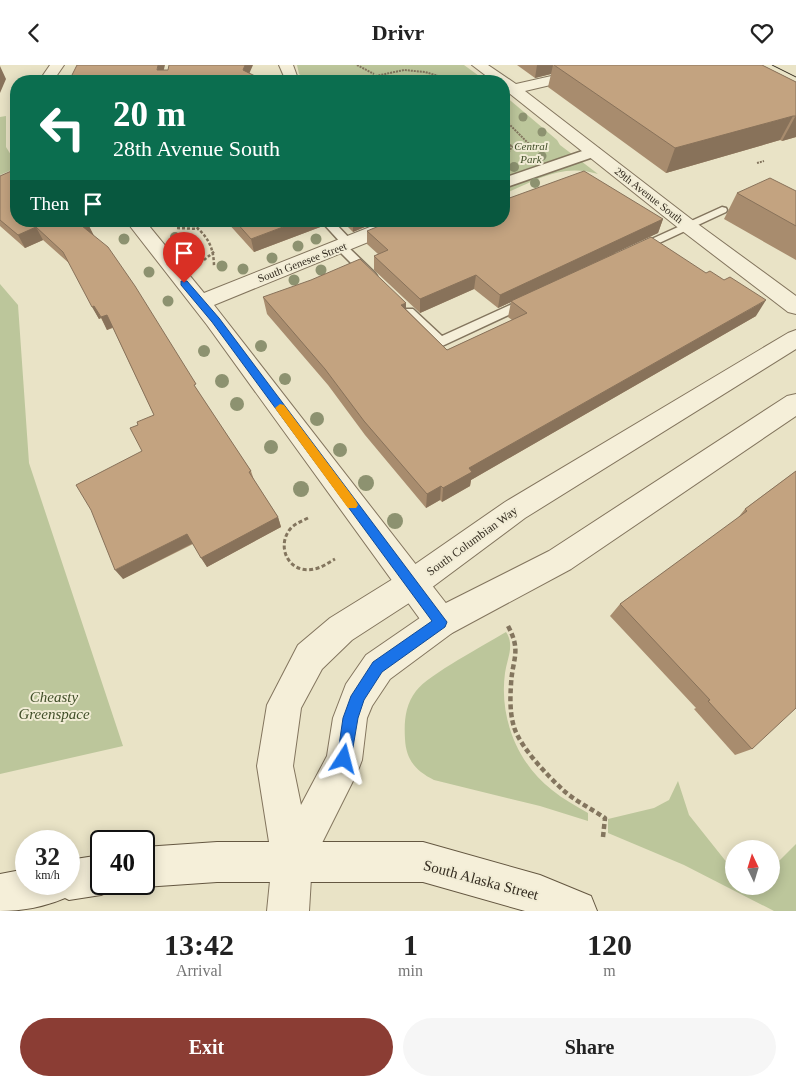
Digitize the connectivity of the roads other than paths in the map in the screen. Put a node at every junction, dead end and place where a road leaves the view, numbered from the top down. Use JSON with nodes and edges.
{"nodes":[{"id":1,"x":479,"y":65,"type":"edge"},
{"id":2,"x":615,"y":68,"type":"edge"},
{"id":3,"x":494,"y":75,"type":"edge"},
{"id":4,"x":510,"y":84,"type":"edge"},
{"id":5,"x":510,"y":86,"type":"edge"},
{"id":6,"x":594,"y":152,"type":"junction"},
{"id":7,"x":510,"y":181,"type":"edge"},
{"id":8,"x":722,"y":210,"type":"dead end"},
{"id":9,"x":688,"y":226,"type":"junction"},
{"id":10,"x":140,"y":227,"type":"edge"},
{"id":11,"x":331,"y":227,"type":"edge"},
{"id":12,"x":389,"y":227,"type":"edge"},
{"id":13,"x":345,"y":246,"type":"junction"},
{"id":14,"x":627,"y":254,"type":"edge"},
{"id":15,"x":383,"y":288,"type":"edge"},
{"id":16,"x":538,"y":296,"type":"edge"},
{"id":17,"x":397,"y":301,"type":"edge"},
{"id":18,"x":201,"y":302,"type":"junction"},
{"id":19,"x":796,"y":307,"type":"edge"},
{"id":20,"x":796,"y":338,"type":"edge"},
{"id":21,"x":796,"y":403,"type":"edge"},
{"id":22,"x":412,"y":584,"type":"junction"},
{"id":23,"x":441,"y":622,"type":"junction"},
{"id":24,"x":292,"y":861,"type":"junction"},
{"id":25,"x":155,"y":866,"type":"edge"},
{"id":26,"x":15,"y":891,"type":"edge"},
{"id":27,"x":0,"y":894,"type":"edge"},
{"id":28,"x":288,"y":911,"type":"edge"},
{"id":29,"x":576,"y":911,"type":"edge"}],
"edges":[{"from":1,"to":3,"type":"street","name":"29th Avenue South"},
{"from":2,"to":4,"type":"street"},
{"from":5,"to":6,"type":"street","name":"29th Avenue South"},
{"from":6,"to":7,"type":"street"},
{"from":6,"to":9,"type":"street","name":"29th Avenue South"},
{"from":8,"to":9,"type":"lane"},
{"from":9,"to":14,"type":"lane"},
{"from":9,"to":19,"type":"street","name":"29th Avenue South"},
{"from":10,"to":18,"type":"street"},
{"from":11,"to":13,"type":"lane"},
{"from":12,"to":13,"type":"street","name":"South Genesee Street"},
{"from":13,"to":15,"type":"lane"},
{"from":13,"to":18,"type":"street","name":"South Genesee Street"},
{"from":16,"to":17,"type":"lane"},
{"from":18,"to":22,"type":"street"},
{"from":20,"to":22,"type":"street","name":"South Columbian Way"},
{"from":21,"to":23,"type":"street"},
{"from":22,"to":23,"type":"street"},
{"from":22,"to":24,"type":"street","name":"South Columbian Way"},
{"from":23,"to":24,"type":"street"},
{"from":24,"to":25,"type":"street"},
{"from":24,"to":28,"type":"street"},
{"from":24,"to":29,"type":"street","name":"South Alaska Street"},
{"from":26,"to":27,"type":"street"}]}
